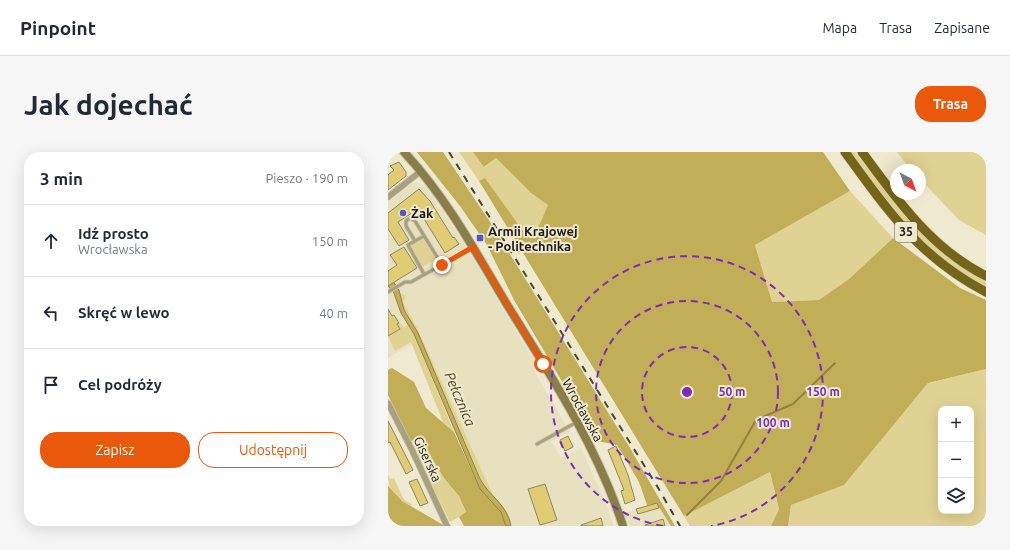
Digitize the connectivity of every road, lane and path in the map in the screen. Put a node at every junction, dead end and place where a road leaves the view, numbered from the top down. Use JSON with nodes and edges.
{"nodes":[{"id":1,"x":404,"y":152,"type":"edge"},
{"id":2,"x":845,"y":152,"type":"edge"},
{"id":3,"x":862,"y":152,"type":"edge"},
{"id":4,"x":421,"y":171,"type":"junction"},
{"id":5,"x":388,"y":197,"type":"edge"},
{"id":6,"x":424,"y":236,"type":"junction"},
{"id":7,"x":415,"y":240,"type":"junction"},
{"id":8,"x":473,"y":247,"type":"junction"},
{"id":9,"x":442,"y":265,"type":"junction"},
{"id":10,"x":424,"y":274,"type":"junction"},
{"id":11,"x":986,"y":276,"type":"edge"},
{"id":12,"x":389,"y":291,"type":"edge"},
{"id":13,"x":986,"y":292,"type":"edge"},
{"id":14,"x":388,"y":403,"type":"edge"},
{"id":15,"x":577,"y":422,"type":"junction"},
{"id":16,"x":537,"y":444,"type":"dead end"},
{"id":17,"x":447,"y":526,"type":"edge"},
{"id":18,"x":623,"y":526,"type":"edge"}],
"edges":[{"from":1,"to":4,"type":"main road","name":"Wrocławska"},
{"from":2,"to":13,"type":"main road","number":"35"},
{"from":3,"to":11,"type":"main road","number":"35"},
{"from":4,"to":5,"type":"street"},
{"from":4,"to":8,"type":"main road","name":"Wrocławska"},
{"from":6,"to":7,"type":"lane"},
{"from":6,"to":7,"type":"lane"},
{"from":6,"to":9,"type":"lane"},
{"from":7,"to":10,"type":"lane"},
{"from":8,"to":9,"type":"lane"},
{"from":8,"to":15,"type":"main road","name":"Wrocławska"},
{"from":9,"to":10,"type":"lane"},
{"from":10,"to":12,"type":"lane"},
{"from":14,"to":17,"type":"street","name":"Giserska"},
{"from":15,"to":16,"type":"lane"},
{"from":15,"to":18,"type":"main road","name":"Wrocławska"}]}
